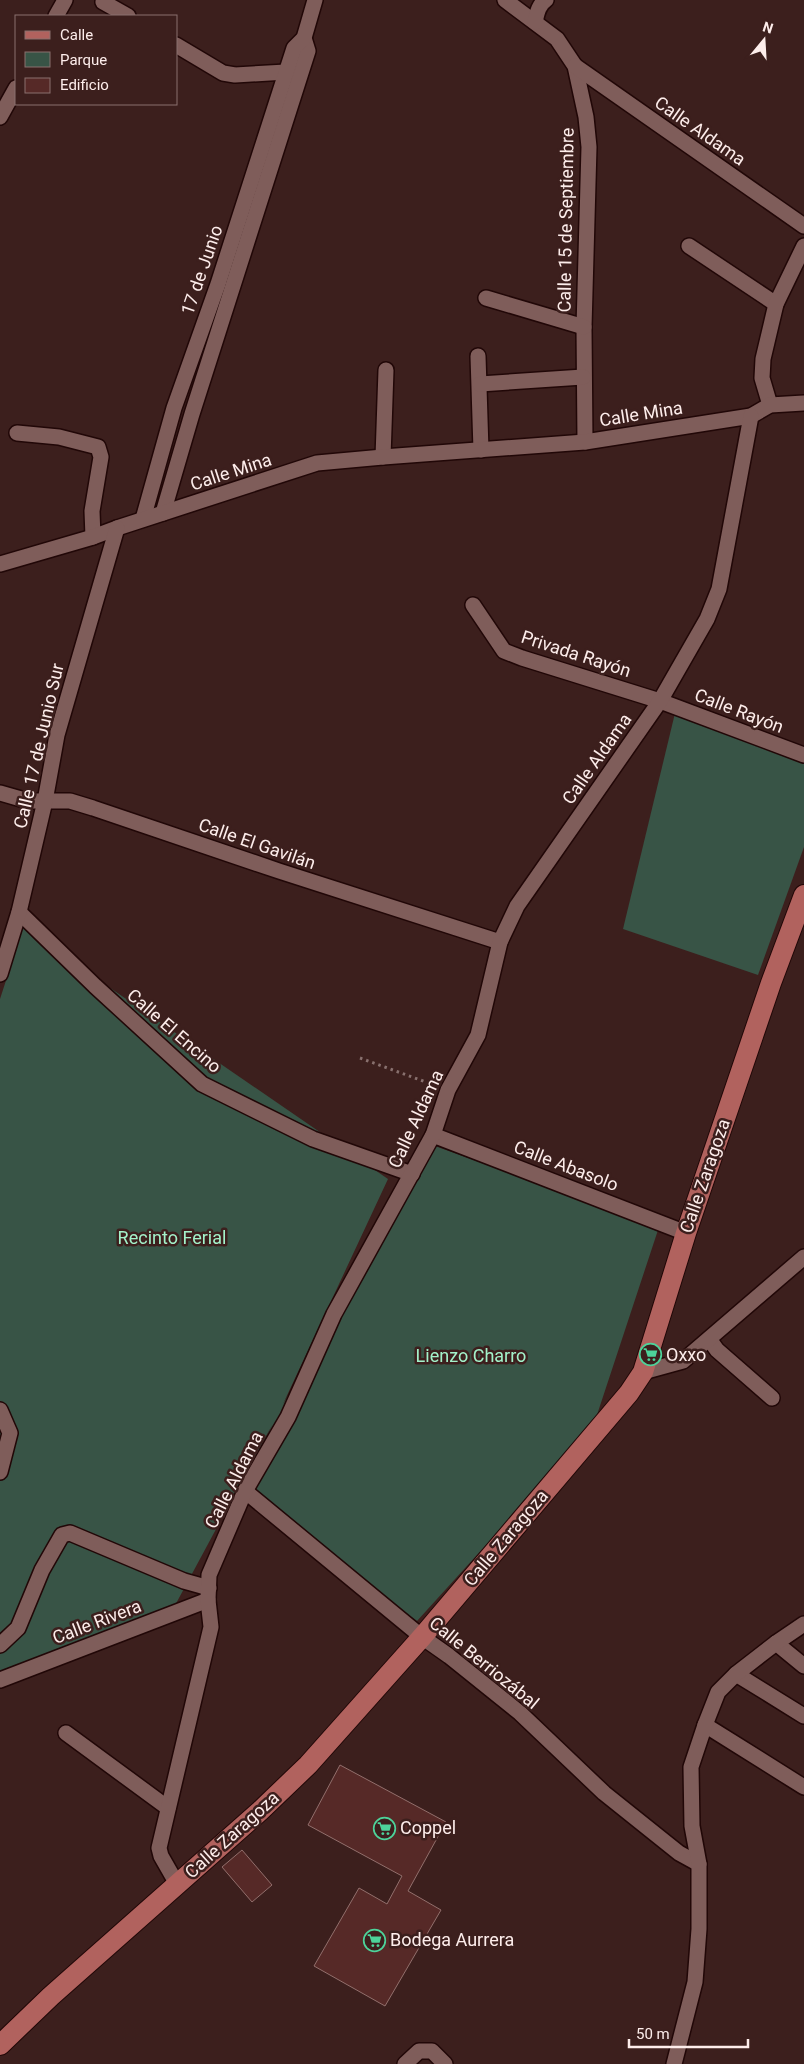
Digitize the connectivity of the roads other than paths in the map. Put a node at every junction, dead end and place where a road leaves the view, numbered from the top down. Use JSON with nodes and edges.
{"nodes":[{"id":1,"x":65,"y":0,"type":"edge"},
{"id":2,"x":316,"y":0,"type":"edge"},
{"id":3,"x":505,"y":0,"type":"edge"},
{"id":4,"x":546,"y":0,"type":"edge"},
{"id":5,"x":103,"y":2,"type":"dead end"},
{"id":6,"x":57,"y":15,"type":"edge"},
{"id":7,"x":126,"y":15,"type":"edge"},
{"id":8,"x":535,"y":22,"type":"junction"},
{"id":9,"x":304,"y":38,"type":"junction"},
{"id":10,"x":178,"y":46,"type":"edge"},
{"id":11,"x":575,"y":66,"type":"junction"},
{"id":12,"x":286,"y":72,"type":"junction"},
{"id":13,"x":15,"y":90,"type":"edge"},
{"id":14,"x":0,"y":117,"type":"edge"},
{"id":15,"x":804,"y":226,"type":"edge"},
{"id":16,"x":688,"y":246,"type":"dead end"},
{"id":17,"x":804,"y":246,"type":"edge"},
{"id":18,"x":225,"y":287,"type":"junction"},
{"id":19,"x":486,"y":298,"type":"dead end"},
{"id":20,"x":776,"y":304,"type":"junction"},
{"id":21,"x":584,"y":327,"type":"junction"},
{"id":22,"x":478,"y":356,"type":"dead end"},
{"id":23,"x":386,"y":370,"type":"dead end"},
{"id":24,"x":584,"y":377,"type":"junction"},
{"id":25,"x":480,"y":384,"type":"junction"},
{"id":26,"x":804,"y":403,"type":"edge"},
{"id":27,"x":770,"y":405,"type":"junction"},
{"id":28,"x":174,"y":408,"type":"junction"},
{"id":29,"x":192,"y":414,"type":"junction"},
{"id":30,"x":751,"y":416,"type":"junction"},
{"id":31,"x":16,"y":433,"type":"dead end"},
{"id":32,"x":585,"y":442,"type":"junction"},
{"id":33,"x":481,"y":450,"type":"junction"},
{"id":34,"x":383,"y":457,"type":"junction"},
{"id":35,"x":163,"y":513,"type":"junction"},
{"id":36,"x":143,"y":519,"type":"junction"},
{"id":37,"x":117,"y":528,"type":"junction"},
{"id":38,"x":93,"y":537,"type":"junction"},
{"id":39,"x":0,"y":564,"type":"edge"},
{"id":40,"x":473,"y":605,"type":"dead end"},
{"id":41,"x":660,"y":701,"type":"junction"},
{"id":42,"x":804,"y":755,"type":"edge"},
{"id":43,"x":0,"y":793,"type":"edge"},
{"id":44,"x":45,"y":801,"type":"junction"},
{"id":45,"x":804,"y":895,"type":"edge"},
{"id":46,"x":19,"y":912,"type":"junction"},
{"id":47,"x":500,"y":942,"type":"junction"},
{"id":48,"x":0,"y":974,"type":"edge"},
{"id":49,"x":433,"y":1134,"type":"junction"},
{"id":50,"x":412,"y":1174,"type":"junction"},
{"id":51,"x":686,"y":1233,"type":"junction"},
{"id":52,"x":804,"y":1257,"type":"edge"},
{"id":53,"x":708,"y":1339,"type":"junction"},
{"id":54,"x":643,"y":1372,"type":"junction"},
{"id":55,"x":772,"y":1398,"type":"dead end"},
{"id":56,"x":0,"y":1410,"type":"edge"},
{"id":57,"x":0,"y":1472,"type":"edge"},
{"id":58,"x":245,"y":1492,"type":"junction"},
{"id":59,"x":208,"y":1594,"type":"junction"},
{"id":60,"x":804,"y":1624,"type":"edge"},
{"id":61,"x":422,"y":1637,"type":"junction"},
{"id":62,"x":776,"y":1643,"type":"junction"},
{"id":63,"x":0,"y":1645,"type":"edge"},
{"id":64,"x":804,"y":1666,"type":"edge"},
{"id":65,"x":736,"y":1674,"type":"junction"},
{"id":66,"x":0,"y":1680,"type":"edge"},
{"id":67,"x":804,"y":1716,"type":"edge"},
{"id":68,"x":705,"y":1725,"type":"junction"},
{"id":69,"x":66,"y":1733,"type":"dead end"},
{"id":70,"x":804,"y":1787,"type":"edge"},
{"id":71,"x":168,"y":1808,"type":"junction"},
{"id":72,"x":699,"y":1864,"type":"junction"},
{"id":73,"x":177,"y":1884,"type":"junction"},
{"id":74,"x":0,"y":2045,"type":"edge"},
{"id":75,"x":405,"y":2064,"type":"edge"},
{"id":76,"x":446,"y":2064,"type":"edge"},
{"id":77,"x":674,"y":2064,"type":"edge"}],
"edges":[{"from":1,"to":6,"type":"street"},
{"from":2,"to":9,"type":"street","name":"17 de Junio"},
{"from":3,"to":8,"type":"street","name":"Calle 15 de Septiembre"},
{"from":4,"to":8,"type":"street"},
{"from":5,"to":7,"type":"street"},
{"from":8,"to":11,"type":"street","name":"Calle 15 de Septiembre"},
{"from":9,"to":12,"type":"street","name":"17 de Junio"},
{"from":9,"to":18,"type":"street","name":"17 de Junio"},
{"from":10,"to":12,"type":"street"},
{"from":11,"to":15,"type":"street","name":"Calle Aldama"},
{"from":11,"to":21,"type":"street","name":"Calle 15 de Septiembre"},
{"from":12,"to":18,"type":"street","name":"17 de Junio"},
{"from":13,"to":14,"type":"street"},
{"from":16,"to":20,"type":"street"},
{"from":17,"to":20,"type":"street"},
{"from":18,"to":28,"type":"street","name":"17 de Junio"},
{"from":18,"to":29,"type":"street","name":"17 de Junio"},
{"from":19,"to":21,"type":"street"},
{"from":20,"to":27,"type":"street"},
{"from":21,"to":24,"type":"street","name":"Calle 15 de Septiembre"},
{"from":22,"to":25,"type":"street"},
{"from":23,"to":34,"type":"street"},
{"from":24,"to":25,"type":"street"},
{"from":24,"to":32,"type":"street","name":"Calle 15 de Septiembre"},
{"from":25,"to":33,"type":"street"},
{"from":26,"to":27,"type":"street","name":"Calle Mina"},
{"from":27,"to":30,"type":"street","name":"Calle Mina"},
{"from":28,"to":29,"type":"street"},
{"from":28,"to":36,"type":"street","name":"17 de Junio"},
{"from":29,"to":35,"type":"street","name":"17 de Junio"},
{"from":30,"to":32,"type":"street","name":"Calle Mina"},
{"from":30,"to":41,"type":"street","name":"Calle Aldama"},
{"from":31,"to":38,"type":"street"},
{"from":32,"to":33,"type":"street","name":"Calle Mina"},
{"from":33,"to":34,"type":"street","name":"Calle Mina"},
{"from":34,"to":35,"type":"street","name":"Calle Mina"},
{"from":35,"to":36,"type":"street","name":"Calle Mina"},
{"from":36,"to":37,"type":"street","name":"Calle Mina"},
{"from":37,"to":38,"type":"street","name":"Calle Mina"},
{"from":37,"to":44,"type":"street","name":"Calle 17 de Junio Sur"},
{"from":38,"to":39,"type":"street","name":"Calle Mina"},
{"from":40,"to":41,"type":"street","name":"Privada Rayón"},
{"from":41,"to":42,"type":"street","name":"Calle Rayón"},
{"from":41,"to":47,"type":"street","name":"Calle Aldama"},
{"from":43,"to":44,"type":"street","name":"Calle El Gavilán"},
{"from":44,"to":46,"type":"street","name":"Calle 17 de Junio Sur"},
{"from":44,"to":47,"type":"street","name":"Calle El Gavilán"},
{"from":45,"to":51,"type":"main road","name":"Calle Zaragoza"},
{"from":46,"to":48,"type":"street","name":"Calle 17 de Junio Sur"},
{"from":46,"to":50,"type":"street","name":"Calle El Encino"},
{"from":47,"to":49,"type":"street","name":"Calle Aldama"},
{"from":49,"to":50,"type":"street","name":"Calle Aldama"},
{"from":49,"to":51,"type":"street","name":"Calle Abasolo"},
{"from":50,"to":58,"type":"street","name":"Calle Aldama"},
{"from":51,"to":54,"type":"main road","name":"Calle Zaragoza"},
{"from":52,"to":53,"type":"street"},
{"from":53,"to":54,"type":"street"},
{"from":53,"to":55,"type":"street"},
{"from":54,"to":61,"type":"main road","name":"Calle Zaragoza"},
{"from":56,"to":57,"type":"street"},
{"from":58,"to":59,"type":"street","name":"Calle Aldama"},
{"from":58,"to":61,"type":"street","name":"Calle Berriozábal"},
{"from":59,"to":63,"type":"street"},
{"from":59,"to":66,"type":"street","name":"Calle Rivera"},
{"from":59,"to":71,"type":"street","name":"Calle Aldama"},
{"from":60,"to":62,"type":"street"},
{"from":61,"to":72,"type":"street","name":"Calle Berriozábal"},
{"from":61,"to":73,"type":"main road","name":"Calle Zaragoza"},
{"from":62,"to":64,"type":"street"},
{"from":62,"to":65,"type":"street"},
{"from":65,"to":67,"type":"street"},
{"from":65,"to":68,"type":"street"},
{"from":68,"to":70,"type":"street"},
{"from":68,"to":72,"type":"street"},
{"from":69,"to":71,"type":"street"},
{"from":71,"to":73,"type":"street","name":"Calle Aldama"},
{"from":72,"to":77,"type":"street"},
{"from":73,"to":74,"type":"main road","name":"Calle Zaragoza"},
{"from":75,"to":76,"type":"street"}]}
